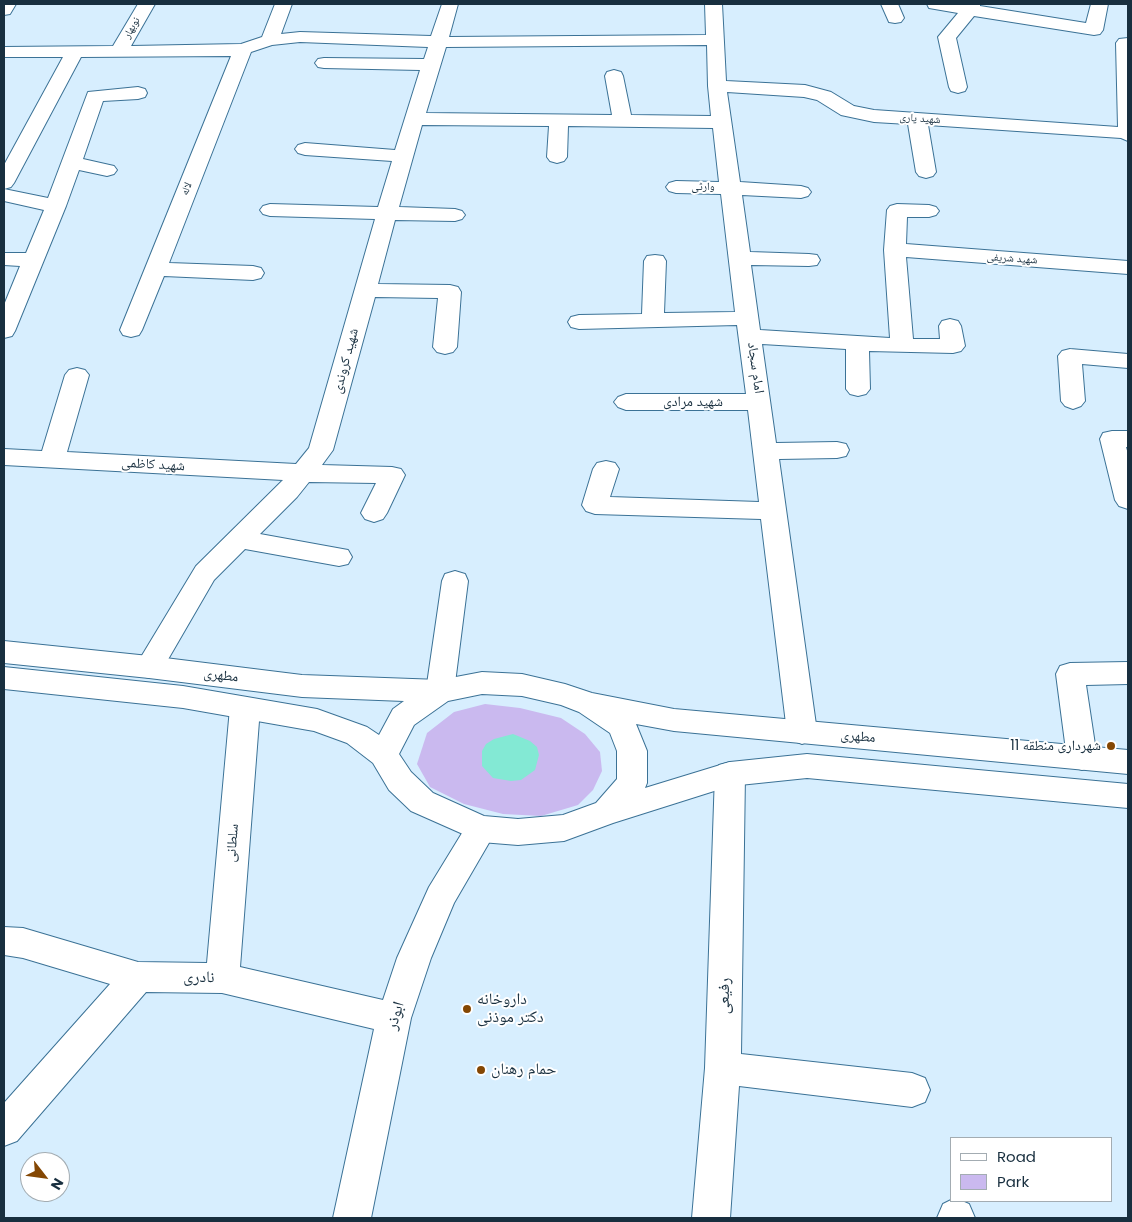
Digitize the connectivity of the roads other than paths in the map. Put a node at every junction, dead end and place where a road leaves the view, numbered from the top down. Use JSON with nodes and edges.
{"nodes":[{"id":1,"x":7,"y":4,"type":"edge"},
{"id":2,"x":146,"y":4,"type":"edge"},
{"id":3,"x":283,"y":4,"type":"edge"},
{"id":4,"x":450,"y":4,"type":"edge"},
{"id":5,"x":714,"y":4,"type":"edge"},
{"id":6,"x":935,"y":4,"type":"edge"},
{"id":7,"x":1099,"y":4,"type":"edge"},
{"id":8,"x":971,"y":7,"type":"edge"},
{"id":9,"x":4,"y":10,"type":"edge"},
{"id":10,"x":270,"y":40,"type":"junction"},
{"id":11,"x":716,"y":40,"type":"junction"},
{"id":12,"x":438,"y":42,"type":"junction"},
{"id":13,"x":1125,"y":43,"type":"dead end"},
{"id":14,"x":244,"y":49,"type":"junction"},
{"id":15,"x":4,"y":52,"type":"edge"},
{"id":16,"x":75,"y":52,"type":"junction"},
{"id":17,"x":119,"y":52,"type":"junction"},
{"id":18,"x":324,"y":63,"type":"dead end"},
{"id":19,"x":431,"y":65,"type":"junction"},
{"id":20,"x":614,"y":76,"type":"dead end"},
{"id":21,"x":717,"y":86,"type":"junction"},
{"id":22,"x":958,"y":87,"type":"dead end"},
{"id":23,"x":138,"y":93,"type":"dead end"},
{"id":24,"x":917,"y":119,"type":"junction"},
{"id":25,"x":414,"y":120,"type":"junction"},
{"id":26,"x":559,"y":121,"type":"junction"},
{"id":27,"x":623,"y":121,"type":"junction"},
{"id":28,"x":722,"y":122,"type":"junction"},
{"id":29,"x":1128,"y":133,"type":"edge"},
{"id":30,"x":4,"y":144,"type":"edge"},
{"id":31,"x":25,"y":144,"type":"junction"},
{"id":32,"x":305,"y":150,"type":"dead end"},
{"id":33,"x":403,"y":156,"type":"junction"},
{"id":34,"x":557,"y":157,"type":"dead end"},
{"id":35,"x":71,"y":163,"type":"junction"},
{"id":36,"x":107,"y":170,"type":"dead end"},
{"id":37,"x":926,"y":172,"type":"dead end"},
{"id":38,"x":4,"y":183,"type":"edge"},
{"id":39,"x":676,"y":187,"type":"dead end"},
{"id":40,"x":731,"y":188,"type":"junction"},
{"id":41,"x":801,"y":192,"type":"dead end"},
{"id":42,"x":4,"y":195,"type":"edge"},
{"id":43,"x":56,"y":206,"type":"junction"},
{"id":44,"x":270,"y":210,"type":"dead end"},
{"id":45,"x":929,"y":211,"type":"dead end"},
{"id":46,"x":387,"y":214,"type":"junction"},
{"id":47,"x":455,"y":215,"type":"dead end"},
{"id":48,"x":895,"y":250,"type":"junction"},
{"id":49,"x":740,"y":258,"type":"junction"},
{"id":50,"x":4,"y":259,"type":"edge"},
{"id":51,"x":34,"y":260,"type":"junction"},
{"id":52,"x":809,"y":260,"type":"dead end"},
{"id":53,"x":655,"y":262,"type":"dead end"},
{"id":54,"x":1128,"y":268,"type":"edge"},
{"id":55,"x":156,"y":269,"type":"junction"},
{"id":56,"x":254,"y":273,"type":"dead end"},
{"id":57,"x":365,"y":290,"type":"junction"},
{"id":58,"x":653,"y":320,"type":"junction"},
{"id":59,"x":579,"y":322,"type":"dead end"},
{"id":60,"x":950,"y":326,"type":"dead end"},
{"id":61,"x":750,"y":327,"type":"junction"},
{"id":62,"x":131,"y":330,"type":"dead end"},
{"id":63,"x":4,"y":331,"type":"edge"},
{"id":64,"x":857,"y":343,"type":"junction"},
{"id":65,"x":902,"y":346,"type":"junction"},
{"id":66,"x":446,"y":347,"type":"dead end"},
{"id":67,"x":1128,"y":361,"type":"edge"},
{"id":68,"x":77,"y":374,"type":"dead end"},
{"id":69,"x":858,"y":389,"type":"dead end"},
{"id":70,"x":1073,"y":401,"type":"dead end"},
{"id":71,"x":626,"y":402,"type":"dead end"},
{"id":72,"x":760,"y":402,"type":"junction"},
{"id":73,"x":1128,"y":439,"type":"edge"},
{"id":74,"x":838,"y":450,"type":"dead end"},
{"id":75,"x":766,"y":451,"type":"junction"},
{"id":76,"x":4,"y":457,"type":"edge"},
{"id":77,"x":52,"y":460,"type":"junction"},
{"id":78,"x":606,"y":469,"type":"dead end"},
{"id":79,"x":302,"y":473,"type":"junction"},
{"id":80,"x":1128,"y":500,"type":"edge"},
{"id":81,"x":774,"y":511,"type":"junction"},
{"id":82,"x":374,"y":514,"type":"dead end"},
{"id":83,"x":238,"y":539,"type":"junction"},
{"id":84,"x":339,"y":557,"type":"dead end"},
{"id":85,"x":454,"y":581,"type":"dead end"},
{"id":86,"x":148,"y":667,"type":"junction"},
{"id":87,"x":1128,"y":673,"type":"edge"},
{"id":88,"x":5,"y":674,"type":"edge"},
{"id":89,"x":440,"y":691,"type":"junction"},
{"id":90,"x":588,"y":704,"type":"junction"},
{"id":91,"x":245,"y":708,"type":"junction"},
{"id":92,"x":802,"y":732,"type":"junction"},
{"id":93,"x":384,"y":755,"type":"junction"},
{"id":94,"x":1082,"y":758,"type":"junction"},
{"id":95,"x":1128,"y":762,"type":"edge"},
{"id":96,"x":807,"y":766,"type":"junction"},
{"id":97,"x":730,"y":774,"type":"junction"},
{"id":98,"x":1128,"y":796,"type":"edge"},
{"id":99,"x":607,"y":812,"type":"junction"},
{"id":100,"x":481,"y":829,"type":"junction"},
{"id":101,"x":4,"y":941,"type":"edge"},
{"id":102,"x":138,"y":977,"type":"junction"},
{"id":103,"x":222,"y":978,"type":"junction"},
{"id":104,"x":394,"y":1018,"type":"junction"},
{"id":105,"x":723,"y":1068,"type":"junction"},
{"id":106,"x":912,"y":1090,"type":"dead end"},
{"id":107,"x":4,"y":1129,"type":"edge"},
{"id":108,"x":352,"y":1218,"type":"edge"},
{"id":109,"x":711,"y":1218,"type":"edge"}],
"edges":[{"from":1,"to":9,"type":"street"},
{"from":2,"to":17,"type":"street","name":"نوبهار"},
{"from":3,"to":10,"type":"street"},
{"from":4,"to":12,"type":"street","name":"شهید کروندی"},
{"from":5,"to":11,"type":"street","name":"امام سجاد"},
{"from":6,"to":8,"type":"street"},
{"from":7,"to":8,"type":"street"},
{"from":8,"to":22,"type":"street"},
{"from":10,"to":12,"type":"street"},
{"from":10,"to":14,"type":"street"},
{"from":11,"to":12,"type":"street"},
{"from":11,"to":21,"type":"street","name":"امام سجاد"},
{"from":12,"to":19,"type":"street","name":"شهید کروندی"},
{"from":13,"to":29,"type":"street"},
{"from":14,"to":17,"type":"street"},
{"from":14,"to":55,"type":"street","name":"لاله"},
{"from":15,"to":16,"type":"street"},
{"from":16,"to":17,"type":"street"},
{"from":16,"to":31,"type":"street"},
{"from":18,"to":19,"type":"street"},
{"from":19,"to":25,"type":"street","name":"شهید کروندی"},
{"from":20,"to":27,"type":"street"},
{"from":21,"to":24,"type":"street","name":"شهید یاری"},
{"from":21,"to":28,"type":"street","name":"امام سجاد"},
{"from":23,"to":35,"type":"street"},
{"from":24,"to":29,"type":"street","name":"شهید یاری"},
{"from":24,"to":37,"type":"street"},
{"from":25,"to":26,"type":"street"},
{"from":25,"to":33,"type":"street","name":"شهید کروندی"},
{"from":26,"to":27,"type":"street"},
{"from":26,"to":34,"type":"street"},
{"from":27,"to":28,"type":"street"},
{"from":28,"to":40,"type":"street","name":"امام سجاد"},
{"from":30,"to":31,"type":"street"},
{"from":31,"to":38,"type":"street"},
{"from":32,"to":33,"type":"street"},
{"from":33,"to":46,"type":"street","name":"شهید کروندی"},
{"from":35,"to":36,"type":"street"},
{"from":35,"to":43,"type":"street"},
{"from":39,"to":40,"type":"street","name":"وارثی"},
{"from":40,"to":41,"type":"street","name":"وارثی"},
{"from":40,"to":49,"type":"street","name":"امام سجاد"},
{"from":42,"to":43,"type":"street"},
{"from":43,"to":51,"type":"street"},
{"from":44,"to":46,"type":"street"},
{"from":45,"to":48,"type":"street"},
{"from":46,"to":47,"type":"street"},
{"from":46,"to":57,"type":"street","name":"شهید کروندی"},
{"from":48,"to":54,"type":"street","name":"شهید شریفی"},
{"from":48,"to":65,"type":"street"},
{"from":49,"to":52,"type":"street"},
{"from":49,"to":61,"type":"street","name":"امام سجاد"},
{"from":50,"to":51,"type":"street"},
{"from":51,"to":63,"type":"street"},
{"from":53,"to":58,"type":"street"},
{"from":55,"to":56,"type":"street"},
{"from":55,"to":62,"type":"street","name":"لاله"},
{"from":57,"to":66,"type":"street"},
{"from":57,"to":79,"type":"street","name":"شهید کروندی"},
{"from":58,"to":59,"type":"street"},
{"from":58,"to":61,"type":"street"},
{"from":60,"to":65,"type":"street"},
{"from":61,"to":64,"type":"street"},
{"from":61,"to":72,"type":"street","name":"امام سجاد"},
{"from":64,"to":65,"type":"street"},
{"from":64,"to":69,"type":"street"},
{"from":67,"to":70,"type":"street"},
{"from":68,"to":77,"type":"street"},
{"from":71,"to":72,"type":"street","name":"شهید مرادی"},
{"from":72,"to":75,"type":"street","name":"امام سجاد"},
{"from":73,"to":80,"type":"street"},
{"from":74,"to":75,"type":"street"},
{"from":75,"to":81,"type":"street","name":"امام سجاد"},
{"from":76,"to":77,"type":"street","name":"شهید کاظمی"},
{"from":77,"to":79,"type":"street","name":"شهید کاظمی"},
{"from":78,"to":81,"type":"street"},
{"from":79,"to":82,"type":"street","name":"شهید کاظمی"},
{"from":79,"to":83,"type":"street","name":"شهید کروندی"},
{"from":81,"to":92,"type":"street","name":"امام سجاد"},
{"from":83,"to":84,"type":"street"},
{"from":83,"to":86,"type":"street","name":"شهید کروندی"},
{"from":85,"to":89,"type":"street"},
{"from":86,"to":88,"type":"street","name":"مطهری"},
{"from":86,"to":89,"type":"street","name":"مطهری"},
{"from":87,"to":94,"type":"street"},
{"from":88,"to":91,"type":"street","name":"مطهری"},
{"from":89,"to":90,"type":"street"},
{"from":89,"to":93,"type":"street"},
{"from":90,"to":92,"type":"street","name":"مطهری"},
{"from":90,"to":99,"type":"street"},
{"from":91,"to":93,"type":"street","name":"مطهری"},
{"from":91,"to":103,"type":"street","name":"سلطانی"},
{"from":92,"to":94,"type":"street","name":"مطهری"},
{"from":92,"to":96,"type":"street"},
{"from":93,"to":100,"type":"street"},
{"from":94,"to":95,"type":"street","name":"مطهری"},
{"from":96,"to":97,"type":"street"},
{"from":96,"to":98,"type":"street"},
{"from":97,"to":99,"type":"street"},
{"from":97,"to":105,"type":"street","name":"رفیعی"},
{"from":99,"to":100,"type":"street"},
{"from":100,"to":104,"type":"street","name":"ابوذر"},
{"from":101,"to":102,"type":"street","name":"نادری"},
{"from":102,"to":103,"type":"street","name":"نادری"},
{"from":102,"to":107,"type":"street"},
{"from":103,"to":104,"type":"street","name":"نادری"},
{"from":104,"to":108,"type":"street","name":"ابوذر"},
{"from":105,"to":106,"type":"street"},
{"from":105,"to":109,"type":"street","name":"رفیعی"}]}
